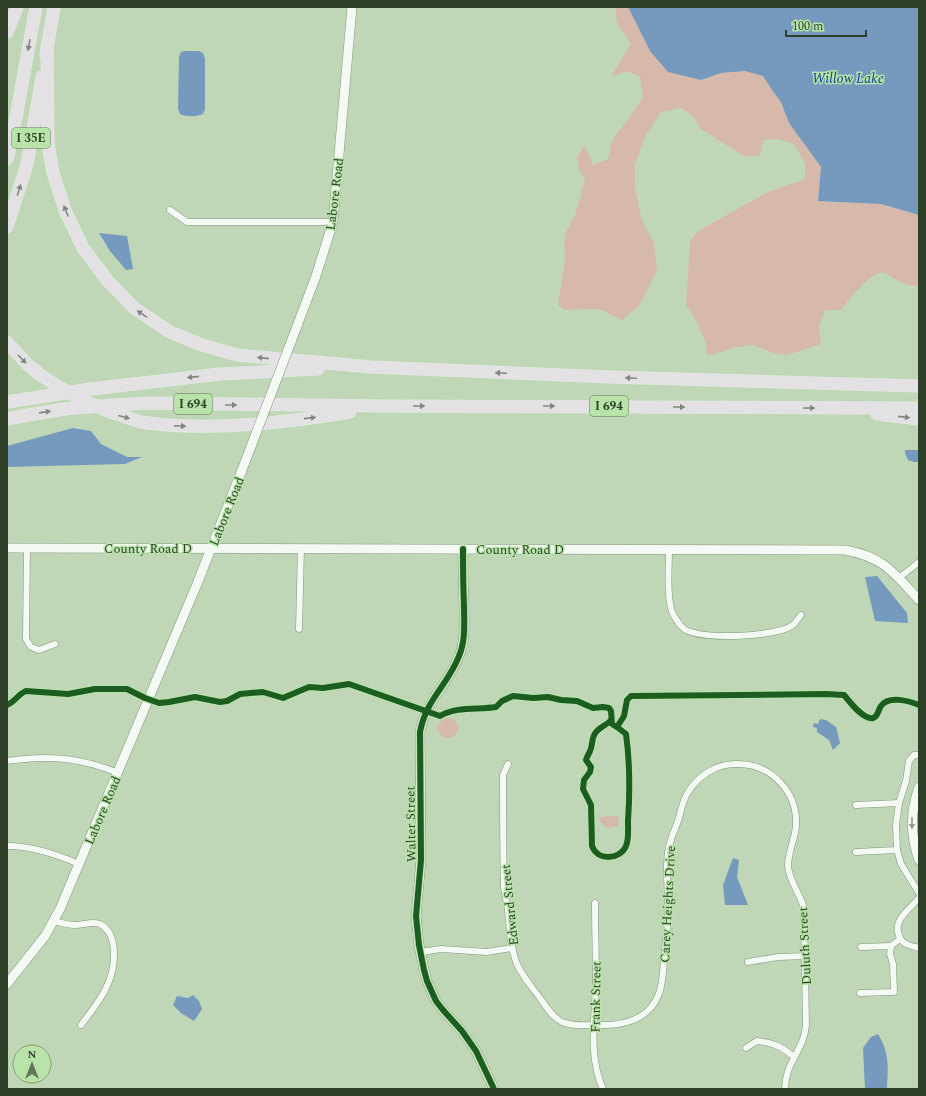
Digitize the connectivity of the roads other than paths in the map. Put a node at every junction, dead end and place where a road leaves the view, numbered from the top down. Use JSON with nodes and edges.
{"nodes":[{"id":1,"x":17,"y":7,"type":"edge"},
{"id":2,"x":36,"y":7,"type":"edge"},
{"id":3,"x":54,"y":7,"type":"edge"},
{"id":4,"x":352,"y":7,"type":"edge"},
{"id":5,"x":7,"y":32,"type":"edge"},
{"id":6,"x":47,"y":47,"type":"junction"},
{"id":7,"x":21,"y":90,"type":"junction"},
{"id":8,"x":7,"y":126,"type":"edge"},
{"id":9,"x":7,"y":159,"type":"edge"},
{"id":10,"x":170,"y":210,"type":"dead end"},
{"id":11,"x":333,"y":222,"type":"junction"},
{"id":12,"x":7,"y":227,"type":"edge"},
{"id":13,"x":7,"y":342,"type":"edge"},
{"id":14,"x":371,"y":367,"type":"junction"},
{"id":15,"x":919,"y":378,"type":"edge"},
{"id":16,"x":698,"y":380,"type":"junction"},
{"id":17,"x":919,"y":386,"type":"edge"},
{"id":18,"x":7,"y":402,"type":"edge"},
{"id":19,"x":380,"y":406,"type":"junction"},
{"id":20,"x":838,"y":408,"type":"junction"},
{"id":21,"x":919,"y":408,"type":"edge"},
{"id":22,"x":7,"y":419,"type":"edge"},
{"id":23,"x":919,"y":419,"type":"edge"},
{"id":24,"x":7,"y":548,"type":"edge"},
{"id":25,"x":27,"y":548,"type":"junction"},
{"id":26,"x":211,"y":548,"type":"junction"},
{"id":27,"x":301,"y":548,"type":"junction"},
{"id":28,"x":463,"y":549,"type":"junction"},
{"id":29,"x":669,"y":550,"type":"junction"},
{"id":30,"x":919,"y":562,"type":"edge"},
{"id":31,"x":899,"y":578,"type":"junction"},
{"id":32,"x":919,"y":600,"type":"edge"},
{"id":33,"x":801,"y":615,"type":"dead end"},
{"id":34,"x":299,"y":629,"type":"dead end"},
{"id":35,"x":55,"y":644,"type":"dead end"},
{"id":36,"x":919,"y":756,"type":"edge"},
{"id":37,"x":7,"y":761,"type":"edge"},
{"id":38,"x":508,"y":764,"type":"dead end"},
{"id":39,"x":118,"y":773,"type":"junction"},
{"id":40,"x":919,"y":787,"type":"edge"},
{"id":41,"x":899,"y":803,"type":"junction"},
{"id":42,"x":856,"y":805,"type":"dead end"},
{"id":43,"x":681,"y":810,"type":"joint"},
{"id":44,"x":7,"y":846,"type":"edge"},
{"id":45,"x":897,"y":850,"type":"junction"},
{"id":46,"x":856,"y":852,"type":"dead end"},
{"id":47,"x":919,"y":860,"type":"edge"},
{"id":48,"x":79,"y":864,"type":"junction"},
{"id":49,"x":919,"y":893,"type":"edge"},
{"id":50,"x":919,"y":898,"type":"edge"},
{"id":51,"x":595,"y":903,"type":"dead end"},
{"id":52,"x":54,"y":921,"type":"junction"},
{"id":53,"x":900,"y":939,"type":"junction"},
{"id":54,"x":891,"y":946,"type":"junction"},
{"id":55,"x":861,"y":947,"type":"dead end"},
{"id":56,"x":512,"y":948,"type":"junction"},
{"id":57,"x":919,"y":948,"type":"edge"},
{"id":58,"x":421,"y":952,"type":"junction"},
{"id":59,"x":805,"y":956,"type":"junction"},
{"id":60,"x":748,"y":962,"type":"dead end"},
{"id":61,"x":7,"y":984,"type":"edge"},
{"id":62,"x":860,"y":993,"type":"dead end"},
{"id":63,"x":81,"y":1025,"type":"dead end"},
{"id":64,"x":594,"y":1025,"type":"junction"},
{"id":65,"x":746,"y":1048,"type":"dead end"},
{"id":66,"x":794,"y":1057,"type":"junction"},
{"id":67,"x":494,"y":1089,"type":"edge"},
{"id":68,"x":603,"y":1089,"type":"edge"},
{"id":69,"x":785,"y":1089,"type":"edge"}],
"edges":[{"from":1,"to":5,"type":"highway"},
{"from":2,"to":7,"type":"highway","number":"I 35E","one_way":true},
{"from":3,"to":6,"type":"highway","number":"I 35E"},
{"from":4,"to":11,"type":"street","name":"Labore Road"},
{"from":12,"to":6,"type":"highway","number":"I 35E","one_way":true},
{"from":14,"to":6,"type":"highway","one_way":true},
{"from":7,"to":8,"type":"highway"},
{"from":7,"to":9,"type":"highway","number":"I 35E"},
{"from":10,"to":11,"type":"street"},
{"from":11,"to":26,"type":"street","name":"Labore Road","bridge":true},
{"from":13,"to":19,"type":"highway","one_way":true,"bridge":true},
{"from":16,"to":14,"type":"highway","number":"I 694","one_way":true},
{"from":14,"to":18,"type":"highway","number":"I 694","one_way":true},
{"from":15,"to":16,"type":"highway"},
{"from":16,"to":17,"type":"highway","number":"I 694"},
{"from":19,"to":20,"type":"highway","number":"I 694","one_way":true},
{"from":22,"to":19,"type":"highway","number":"I 694","one_way":true},
{"from":20,"to":21,"type":"highway","number":"I 694"},
{"from":20,"to":23,"type":"highway","one_way":true},
{"from":24,"to":25,"type":"street","name":"County Road D"},
{"from":25,"to":26,"type":"street","name":"County Road D"},
{"from":25,"to":35,"type":"street"},
{"from":26,"to":27,"type":"street","name":"County Road D"},
{"from":26,"to":39,"type":"street","name":"Labore Road"},
{"from":27,"to":28,"type":"street","name":"County Road D"},
{"from":27,"to":34,"type":"street"},
{"from":28,"to":29,"type":"street","name":"County Road D"},
{"from":28,"to":58,"type":"street","name":"Walter Street"},
{"from":29,"to":31,"type":"street","name":"County Road D"},
{"from":29,"to":33,"type":"street"},
{"from":30,"to":31,"type":"street"},
{"from":31,"to":32,"type":"street","name":"County Road D"},
{"from":36,"to":41,"type":"street"},
{"from":37,"to":39,"type":"street"},
{"from":38,"to":56,"type":"street","name":"Edward Street"},
{"from":39,"to":48,"type":"street","name":"Labore Road"},
{"from":40,"to":47,"type":"street","one_way":true},
{"from":41,"to":42,"type":"street"},
{"from":41,"to":45,"type":"street"},
{"from":43,"to":59,"type":"street","name":"Duluth Street"},
{"from":43,"to":64,"type":"street","name":"Carey Heights Drive"},
{"from":44,"to":48,"type":"street"},
{"from":45,"to":46,"type":"street"},
{"from":45,"to":49,"type":"street"},
{"from":48,"to":52,"type":"street","name":"Labore Road"},
{"from":50,"to":53,"type":"street"},
{"from":51,"to":64,"type":"street","name":"Frank Street"},
{"from":52,"to":61,"type":"street","name":"Labore Road"},
{"from":52,"to":63,"type":"street"},
{"from":53,"to":54,"type":"street"},
{"from":53,"to":57,"type":"street"},
{"from":54,"to":55,"type":"street"},
{"from":54,"to":62,"type":"street"},
{"from":56,"to":58,"type":"street"},
{"from":56,"to":64,"type":"street","name":"Edward Street"},
{"from":58,"to":67,"type":"street","name":"Walter Street"},
{"from":59,"to":60,"type":"street"},
{"from":59,"to":66,"type":"street","name":"Duluth Street"},
{"from":64,"to":68,"type":"street","name":"Frank Street"},
{"from":65,"to":66,"type":"street"},
{"from":66,"to":69,"type":"street","name":"Duluth Street"}]}
